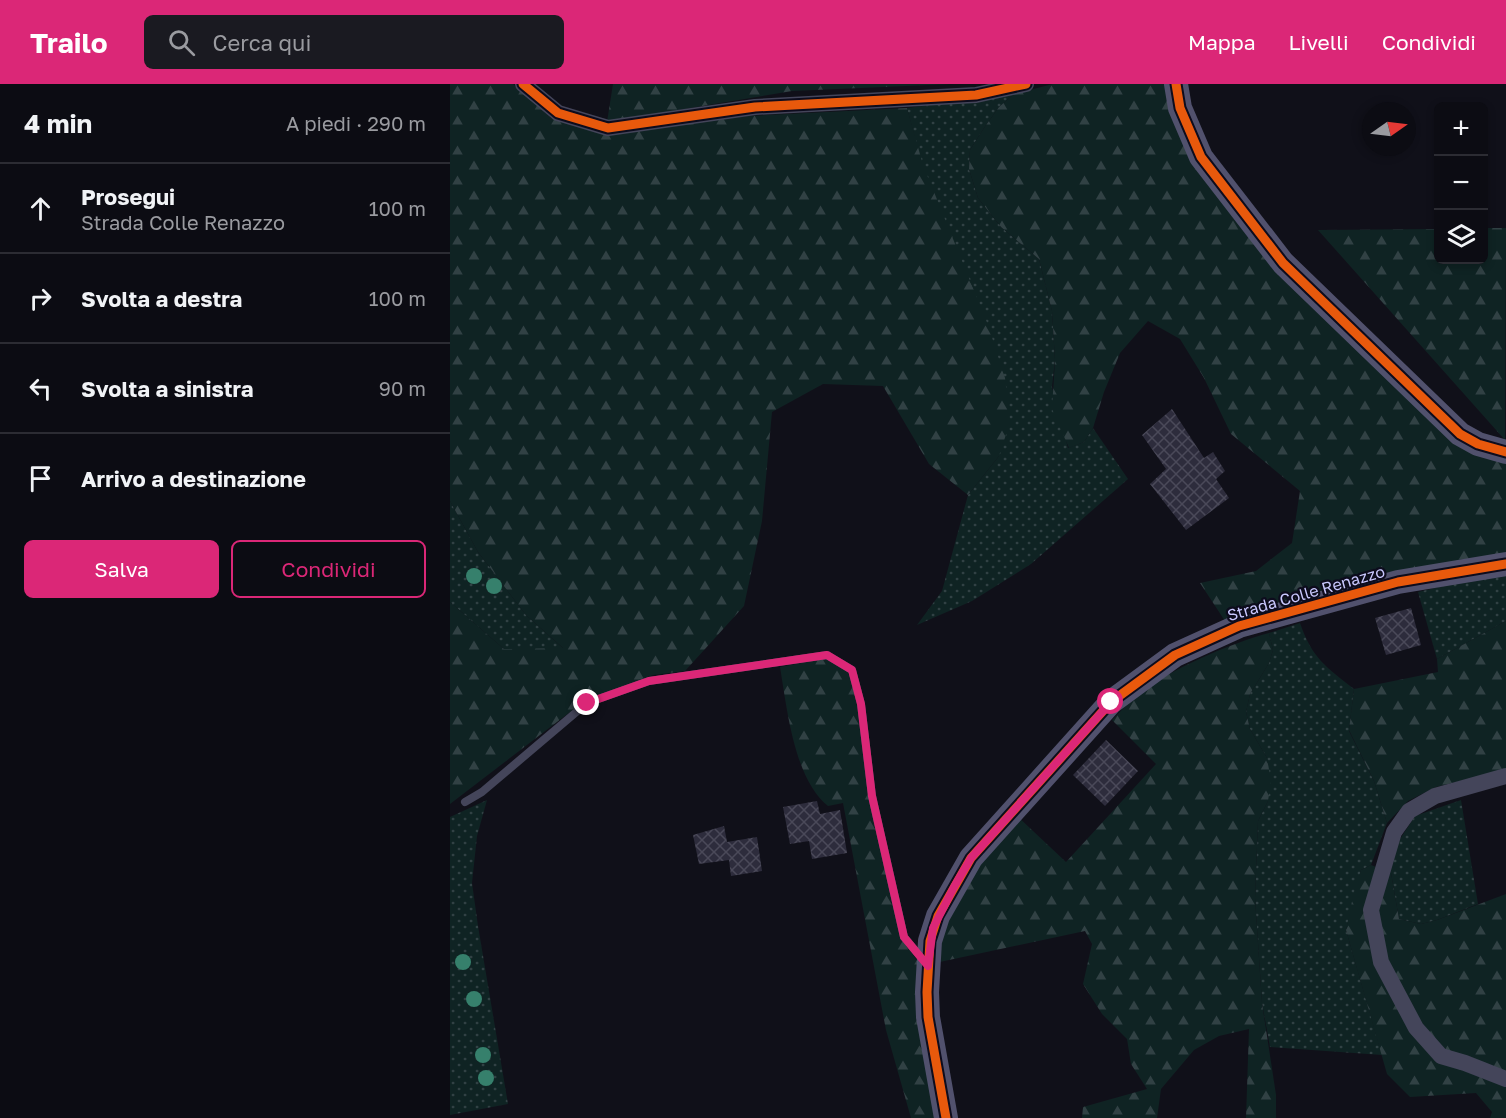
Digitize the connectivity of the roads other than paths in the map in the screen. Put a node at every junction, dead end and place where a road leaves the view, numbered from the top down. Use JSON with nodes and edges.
{"nodes":[{"id":1,"x":523,"y":84,"type":"edge"},
{"id":2,"x":1026,"y":84,"type":"edge"},
{"id":3,"x":1176,"y":84,"type":"edge"},
{"id":4,"x":1506,"y":452,"type":"edge"},
{"id":5,"x":1506,"y":564,"type":"edge"},
{"id":6,"x":1506,"y":776,"type":"edge"},
{"id":7,"x":465,"y":802,"type":"dead end"},
{"id":8,"x":928,"y":966,"type":"junction"},
{"id":9,"x":1506,"y":1079,"type":"edge"},
{"id":10,"x":946,"y":1118,"type":"edge"}],
"edges":[{"from":1,"to":2,"type":"street"},
{"from":3,"to":4,"type":"street"},
{"from":5,"to":8,"type":"street","name":"Strada Colle Renazzo"},
{"from":6,"to":9,"type":"street"},
{"from":7,"to":8,"type":"lane"},
{"from":8,"to":10,"type":"street","name":"Strada Colle Renazzo"}]}
